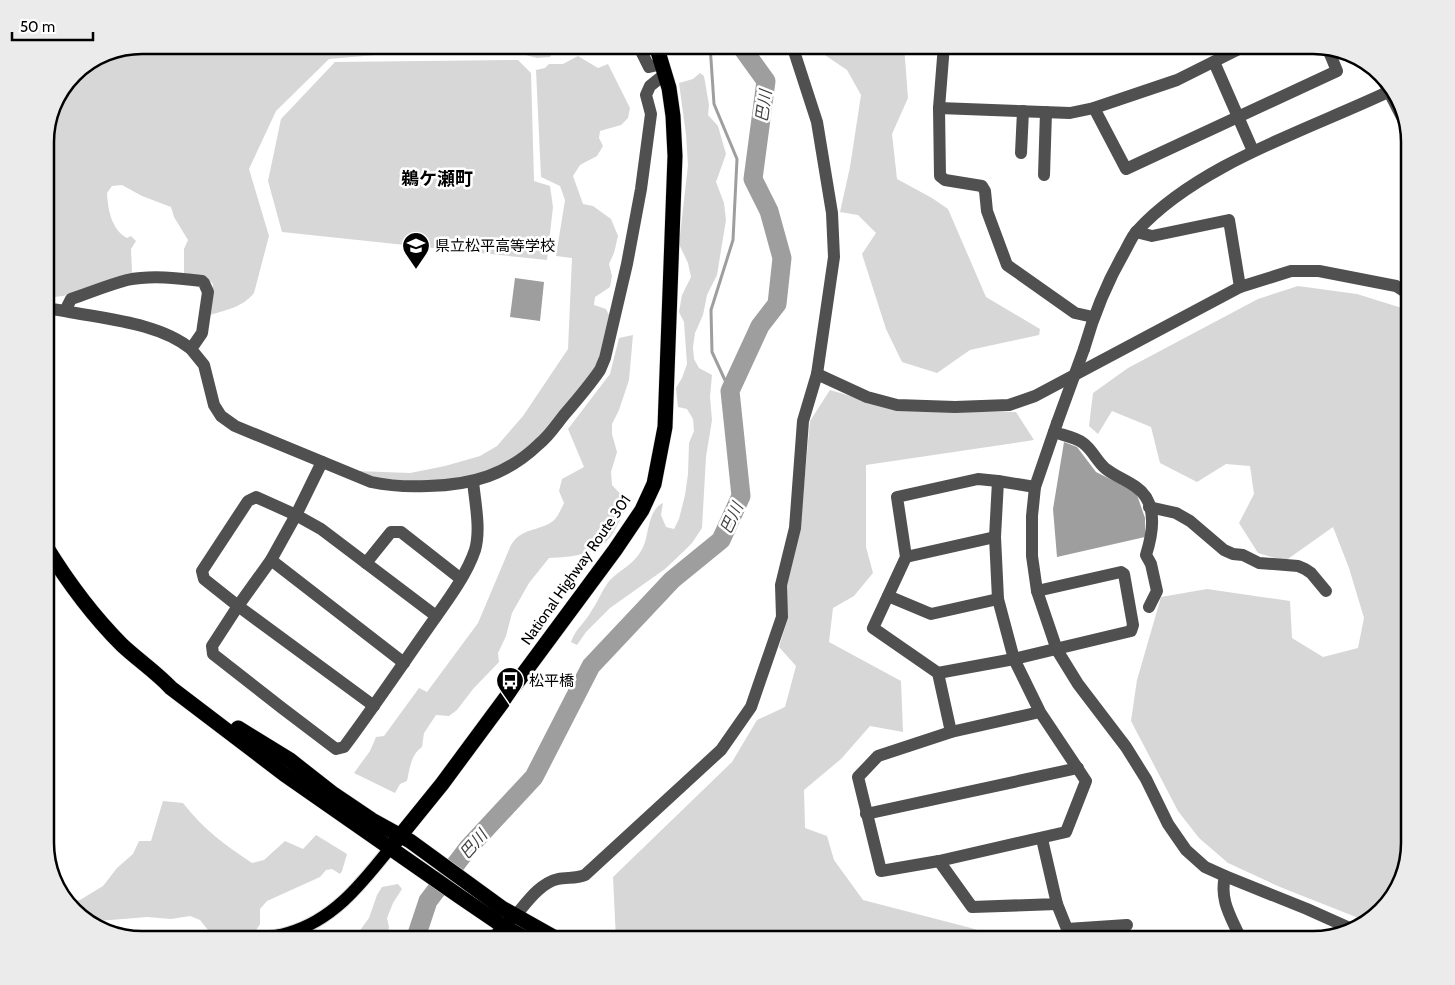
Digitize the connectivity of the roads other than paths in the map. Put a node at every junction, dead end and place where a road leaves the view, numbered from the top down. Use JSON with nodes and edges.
{"nodes":[{"id":1,"x":642,"y":54,"type":"edge"},
{"id":2,"x":659,"y":54,"type":"edge"},
{"id":3,"x":795,"y":54,"type":"edge"},
{"id":4,"x":943,"y":54,"type":"edge"},
{"id":5,"x":1230,"y":54,"type":"edge"},
{"id":6,"x":1331,"y":56,"type":"edge"},
{"id":7,"x":1214,"y":62,"type":"junction"},
{"id":8,"x":663,"y":69,"type":"junction"},
{"id":9,"x":1383,"y":89,"type":"edge"},
{"id":10,"x":939,"y":108,"type":"junction"},
{"id":11,"x":1094,"y":108,"type":"junction"},
{"id":12,"x":1023,"y":111,"type":"junction"},
{"id":13,"x":1046,"y":112,"type":"junction"},
{"id":14,"x":1238,"y":116,"type":"junction"},
{"id":15,"x":1253,"y":151,"type":"junction"},
{"id":16,"x":1022,"y":153,"type":"dead end"},
{"id":17,"x":1044,"y":175,"type":"dead end"},
{"id":18,"x":1136,"y":232,"type":"junction"},
{"id":19,"x":1240,"y":287,"type":"junction"},
{"id":20,"x":1401,"y":289,"type":"edge"},
{"id":21,"x":54,"y":309,"type":"edge"},
{"id":22,"x":65,"y":311,"type":"junction"},
{"id":23,"x":1093,"y":317,"type":"junction"},
{"id":24,"x":191,"y":349,"type":"junction"},
{"id":25,"x":817,"y":374,"type":"junction"},
{"id":26,"x":1055,"y":428,"type":"junction"},
{"id":27,"x":322,"y":462,"type":"junction"},
{"id":28,"x":998,"y":480,"type":"junction"},
{"id":29,"x":473,"y":482,"type":"junction"},
{"id":30,"x":1035,"y":487,"type":"junction"},
{"id":31,"x":1149,"y":507,"type":"junction"},
{"id":32,"x":296,"y":515,"type":"junction"},
{"id":33,"x":995,"y":537,"type":"junction"},
{"id":34,"x":906,"y":557,"type":"junction"},
{"id":35,"x":54,"y":559,"type":"edge"},
{"id":36,"x":271,"y":560,"type":"junction"},
{"id":37,"x":366,"y":564,"type":"junction"},
{"id":38,"x":461,"y":578,"type":"junction"},
{"id":39,"x":1037,"y":590,"type":"junction"},
{"id":40,"x":1326,"y":591,"type":"dead end"},
{"id":41,"x":888,"y":596,"type":"junction"},
{"id":42,"x":998,"y":599,"type":"junction"},
{"id":43,"x":238,"y":606,"type":"junction"},
{"id":44,"x":1149,"y":607,"type":"dead end"},
{"id":45,"x":436,"y":616,"type":"junction"},
{"id":46,"x":1057,"y":650,"type":"junction"},
{"id":47,"x":1014,"y":660,"type":"junction"},
{"id":48,"x":404,"y":663,"type":"junction"},
{"id":49,"x":938,"y":673,"type":"junction"},
{"id":50,"x":158,"y":674,"type":"junction"},
{"id":51,"x":374,"y":706,"type":"junction"},
{"id":52,"x":1040,"y":712,"type":"junction"},
{"id":53,"x":951,"y":732,"type":"junction"},
{"id":54,"x":1078,"y":768,"type":"junction"},
{"id":55,"x":866,"y":814,"type":"junction"},
{"id":56,"x":406,"y":838,"type":"junction"},
{"id":57,"x":1042,"y":838,"type":"junction"},
{"id":58,"x":396,"y":851,"type":"junction"},
{"id":59,"x":939,"y":861,"type":"junction"},
{"id":60,"x":1224,"y":876,"type":"junction"},
{"id":61,"x":1057,"y":904,"type":"junction"},
{"id":62,"x":504,"y":917,"type":"junction"},
{"id":63,"x":1127,"y":925,"type":"dead end"},
{"id":64,"x":1345,"y":926,"type":"edge"},
{"id":65,"x":293,"y":931,"type":"edge"},
{"id":66,"x":496,"y":931,"type":"edge"},
{"id":67,"x":519,"y":931,"type":"edge"},
{"id":68,"x":537,"y":931,"type":"edge"},
{"id":69,"x":1237,"y":931,"type":"edge"}],
"edges":[{"from":1,"to":8,"type":"street"},
{"from":2,"to":8,"type":"highway","name":"National Highway Route 301"},
{"from":3,"to":25,"type":"street"},
{"from":4,"to":10,"type":"street"},
{"from":5,"to":7,"type":"street"},
{"from":6,"to":14,"type":"street"},
{"from":7,"to":11,"type":"street"},
{"from":7,"to":14,"type":"street"},
{"from":8,"to":29,"type":"street"},
{"from":8,"to":56,"type":"highway","name":"National Highway Route 301"},
{"from":9,"to":15,"type":"street"},
{"from":10,"to":12,"type":"street"},
{"from":10,"to":23,"type":"street"},
{"from":11,"to":13,"type":"street"},
{"from":11,"to":14,"type":"street"},
{"from":12,"to":13,"type":"street"},
{"from":12,"to":16,"type":"street"},
{"from":13,"to":17,"type":"street"},
{"from":14,"to":15,"type":"street"},
{"from":15,"to":18,"type":"street"},
{"from":18,"to":19,"type":"street"},
{"from":18,"to":23,"type":"street"},
{"from":19,"to":20,"type":"street"},
{"from":19,"to":25,"type":"street"},
{"from":21,"to":22,"type":"street"},
{"from":22,"to":24,"type":"street"},
{"from":22,"to":24,"type":"street"},
{"from":23,"to":26,"type":"street","bridge":true},
{"from":24,"to":27,"type":"street"},
{"from":25,"to":62,"type":"street"},
{"from":26,"to":30,"type":"street"},
{"from":26,"to":31,"type":"street"},
{"from":27,"to":29,"type":"street"},
{"from":27,"to":32,"type":"street"},
{"from":28,"to":30,"type":"street"},
{"from":28,"to":33,"type":"street"},
{"from":28,"to":34,"type":"street"},
{"from":29,"to":38,"type":"street"},
{"from":30,"to":39,"type":"street"},
{"from":31,"to":40,"type":"street"},
{"from":31,"to":44,"type":"street"},
{"from":32,"to":36,"type":"street"},
{"from":32,"to":37,"type":"street"},
{"from":32,"to":43,"type":"street"},
{"from":33,"to":34,"type":"street"},
{"from":33,"to":42,"type":"street"},
{"from":34,"to":41,"type":"street"},
{"from":35,"to":50,"type":"highway"},
{"from":36,"to":43,"type":"street"},
{"from":36,"to":48,"type":"street"},
{"from":37,"to":38,"type":"street"},
{"from":37,"to":45,"type":"street"},
{"from":38,"to":45,"type":"street"},
{"from":39,"to":46,"type":"street"},
{"from":39,"to":46,"type":"street"},
{"from":41,"to":42,"type":"street"},
{"from":41,"to":49,"type":"street"},
{"from":42,"to":47,"type":"street"},
{"from":43,"to":51,"type":"street"},
{"from":43,"to":51,"type":"street"},
{"from":45,"to":48,"type":"street"},
{"from":46,"to":47,"type":"street"},
{"from":46,"to":60,"type":"street"},
{"from":47,"to":49,"type":"street"},
{"from":47,"to":52,"type":"street"},
{"from":48,"to":51,"type":"street"},
{"from":49,"to":53,"type":"street"},
{"from":50,"to":56,"type":"highway"},
{"from":50,"to":58,"type":"highway"},
{"from":52,"to":53,"type":"street"},
{"from":52,"to":54,"type":"street"},
{"from":53,"to":55,"type":"street"},
{"from":54,"to":55,"type":"street"},
{"from":54,"to":57,"type":"street"},
{"from":55,"to":59,"type":"street"},
{"from":56,"to":58,"type":"highway","name":"National Highway Route 301"},
{"from":56,"to":62,"type":"highway"},
{"from":57,"to":59,"type":"street"},
{"from":57,"to":61,"type":"street"},
{"from":58,"to":62,"type":"highway"},
{"from":58,"to":65,"type":"main road"},
{"from":59,"to":61,"type":"street"},
{"from":60,"to":64,"type":"street"},
{"from":60,"to":69,"type":"street"},
{"from":61,"to":63,"type":"street"},
{"from":62,"to":66,"type":"main road"},
{"from":62,"to":67,"type":"highway"},
{"from":62,"to":68,"type":"highway"}]}
